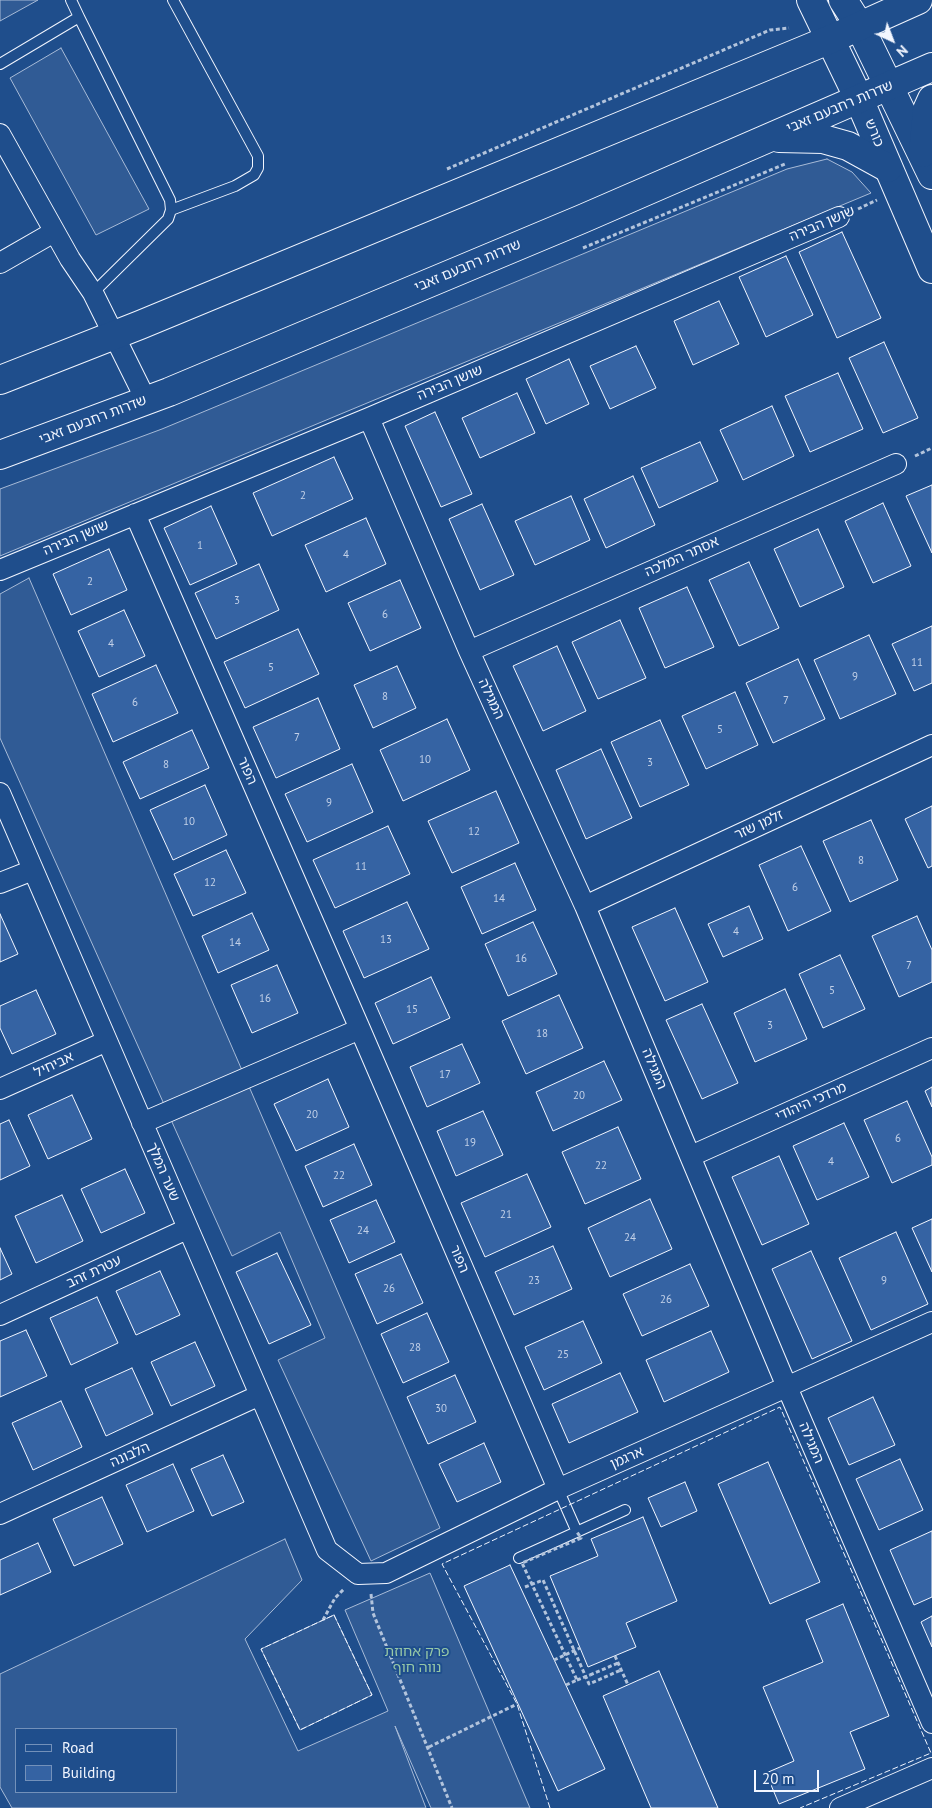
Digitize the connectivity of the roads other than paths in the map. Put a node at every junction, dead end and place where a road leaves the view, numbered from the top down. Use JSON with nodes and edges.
{"nodes":[{"id":1,"x":71,"y":0,"type":"edge"},
{"id":2,"x":173,"y":0,"type":"edge"},
{"id":3,"x":811,"y":0,"type":"edge"},
{"id":4,"x":844,"y":0,"type":"edge"},
{"id":5,"x":918,"y":0,"type":"edge"},
{"id":6,"x":80,"y":17,"type":"junction"},
{"id":7,"x":859,"y":25,"type":"junction"},
{"id":8,"x":831,"y":39,"type":"junction"},
{"id":9,"x":0,"y":64,"type":"edge"},
{"id":10,"x":932,"y":67,"type":"edge"},
{"id":11,"x":890,"y":86,"type":"junction"},
{"id":12,"x":859,"y":99,"type":"junction"},
{"id":13,"x":932,"y":99,"type":"edge"},
{"id":14,"x":0,"y":134,"type":"edge"},
{"id":15,"x":770,"y":137,"type":"junction"},
{"id":16,"x":927,"y":164,"type":"edge"},
{"id":17,"x":893,"y":180,"type":"junction"},
{"id":18,"x":171,"y":210,"type":"junction"},
{"id":19,"x":839,"y":217,"type":"road end"},
{"id":20,"x":54,"y":232,"type":"junction"},
{"id":21,"x":0,"y":263,"type":"edge"},
{"id":22,"x":932,"y":269,"type":"edge"},
{"id":23,"x":94,"y":293,"type":"junction"},
{"id":24,"x":114,"y":335,"type":"junction"},
{"id":25,"x":0,"y":380,"type":"edge"},
{"id":26,"x":146,"y":400,"type":"junction"},
{"id":27,"x":369,"y":418,"type":"junction"},
{"id":28,"x":0,"y":455,"type":"edge"},
{"id":29,"x":896,"y":464,"type":"dead end"},
{"id":30,"x":135,"y":514,"type":"junction"},
{"id":31,"x":0,"y":570,"type":"edge"},
{"id":32,"x":469,"y":651,"type":"junction"},
{"id":33,"x":932,"y":745,"type":"edge"},
{"id":34,"x":0,"y":792,"type":"edge"},
{"id":35,"x":33,"y":870,"type":"junction"},
{"id":36,"x":0,"y":883,"type":"edge"},
{"id":37,"x":585,"y":906,"type":"junction"},
{"id":38,"x":360,"y":1029,"type":"junction"},
{"id":39,"x":107,"y":1041,"type":"junction"},
{"id":40,"x":932,"y":1048,"type":"edge"},
{"id":41,"x":0,"y":1090,"type":"edge"},
{"id":42,"x":142,"y":1123,"type":"junction"},
{"id":43,"x":691,"y":1156,"type":"junction"},
{"id":44,"x":187,"y":1229,"type":"junction"},
{"id":45,"x":0,"y":1315,"type":"edge"},
{"id":46,"x":932,"y":1322,"type":"edge"},
{"id":47,"x":787,"y":1387,"type":"junction"},
{"id":48,"x":260,"y":1396,"type":"junction"},
{"id":49,"x":558,"y":1489,"type":"junction"},
{"id":50,"x":625,"y":1510,"type":"dead end"},
{"id":51,"x":0,"y":1514,"type":"edge"},
{"id":52,"x":577,"y":1532,"type":"junction"},
{"id":53,"x":519,"y":1558,"type":"dead end"},
{"id":54,"x":358,"y":1574,"type":"joint"},
{"id":55,"x":932,"y":1724,"type":"edge"},
{"id":56,"x":932,"y":1768,"type":"edge"},
{"id":57,"x":840,"y":1808,"type":"edge"}],
"edges":[{"from":1,"to":6,"type":"lane"},
{"from":2,"to":18,"type":"lane"},
{"from":3,"to":8,"type":"main road","name":"כורש"},
{"from":4,"to":7,"type":"main road"},
{"from":5,"to":7,"type":"main road"},
{"from":6,"to":9,"type":"lane"},
{"from":6,"to":18,"type":"lane"},
{"from":7,"to":8,"type":"main road"},
{"from":7,"to":11,"type":"main road"},
{"from":8,"to":12,"type":"main road","name":"כורש"},
{"from":8,"to":24,"type":"main road"},
{"from":10,"to":11,"type":"main road","name":"שדרות רחבעם זאבי"},
{"from":11,"to":12,"type":"main road","name":"שדרות רחבעם זאבי"},
{"from":11,"to":16,"type":"main road"},
{"from":12,"to":15,"type":"main road","name":"שדרות רחבעם זאבי"},
{"from":12,"to":17,"type":"main road","name":"כורש"},
{"from":13,"to":16,"type":"main road"},
{"from":14,"to":20,"type":"street"},
{"from":15,"to":17,"type":"main road"},
{"from":15,"to":26,"type":"main road","name":"שדרות רחבעם זאבי"},
{"from":17,"to":22,"type":"main road","name":"כורש"},
{"from":18,"to":23,"type":"lane"},
{"from":19,"to":27,"type":"street","name":"שושן הבירה"},
{"from":20,"to":21,"type":"street"},
{"from":20,"to":23,"type":"street"},
{"from":23,"to":24,"type":"street"},
{"from":24,"to":25,"type":"main road"},
{"from":24,"to":26,"type":"street"},
{"from":26,"to":28,"type":"main road","name":"שדרות רחבעם זאבי"},
{"from":27,"to":30,"type":"street","name":"שושן הבירה"},
{"from":27,"to":32,"type":"street","name":"המגילה"},
{"from":29,"to":32,"type":"street","name":"אסתר המלכה"},
{"from":30,"to":31,"type":"street","name":"שושן הבירה"},
{"from":30,"to":38,"type":"street","name":"הפור"},
{"from":32,"to":37,"type":"street","name":"המגילה"},
{"from":33,"to":37,"type":"street","name":"זלמן שזר"},
{"from":34,"to":35,"type":"street","name":"שער המלך"},
{"from":35,"to":36,"type":"street"},
{"from":35,"to":39,"type":"street","name":"שער המלך"},
{"from":37,"to":43,"type":"street","name":"המגילה"},
{"from":38,"to":42,"type":"street"},
{"from":38,"to":49,"type":"street","name":"הפור"},
{"from":39,"to":41,"type":"street","name":"אביחיל"},
{"from":39,"to":42,"type":"street","name":"שער המלך"},
{"from":40,"to":43,"type":"street","name":"מרדכי היהודי"},
{"from":42,"to":44,"type":"street","name":"שער המלך"},
{"from":43,"to":47,"type":"street","name":"המגילה"},
{"from":44,"to":45,"type":"street","name":"עטרת זהב"},
{"from":44,"to":48,"type":"street","name":"שער המלך"},
{"from":46,"to":47,"type":"street","name":"ארגמן"},
{"from":47,"to":49,"type":"street","name":"ארגמן"},
{"from":47,"to":55,"type":"street","name":"המגילה"},
{"from":48,"to":51,"type":"street","name":"הלבונה"},
{"from":48,"to":54,"type":"street","name":"שער המלך"},
{"from":49,"to":52,"type":"lane"},
{"from":49,"to":54,"type":"street","name":"ארגמן"},
{"from":50,"to":52,"type":"lane"},
{"from":52,"to":53,"type":"lane"},
{"from":56,"to":57,"type":"street"}]}
